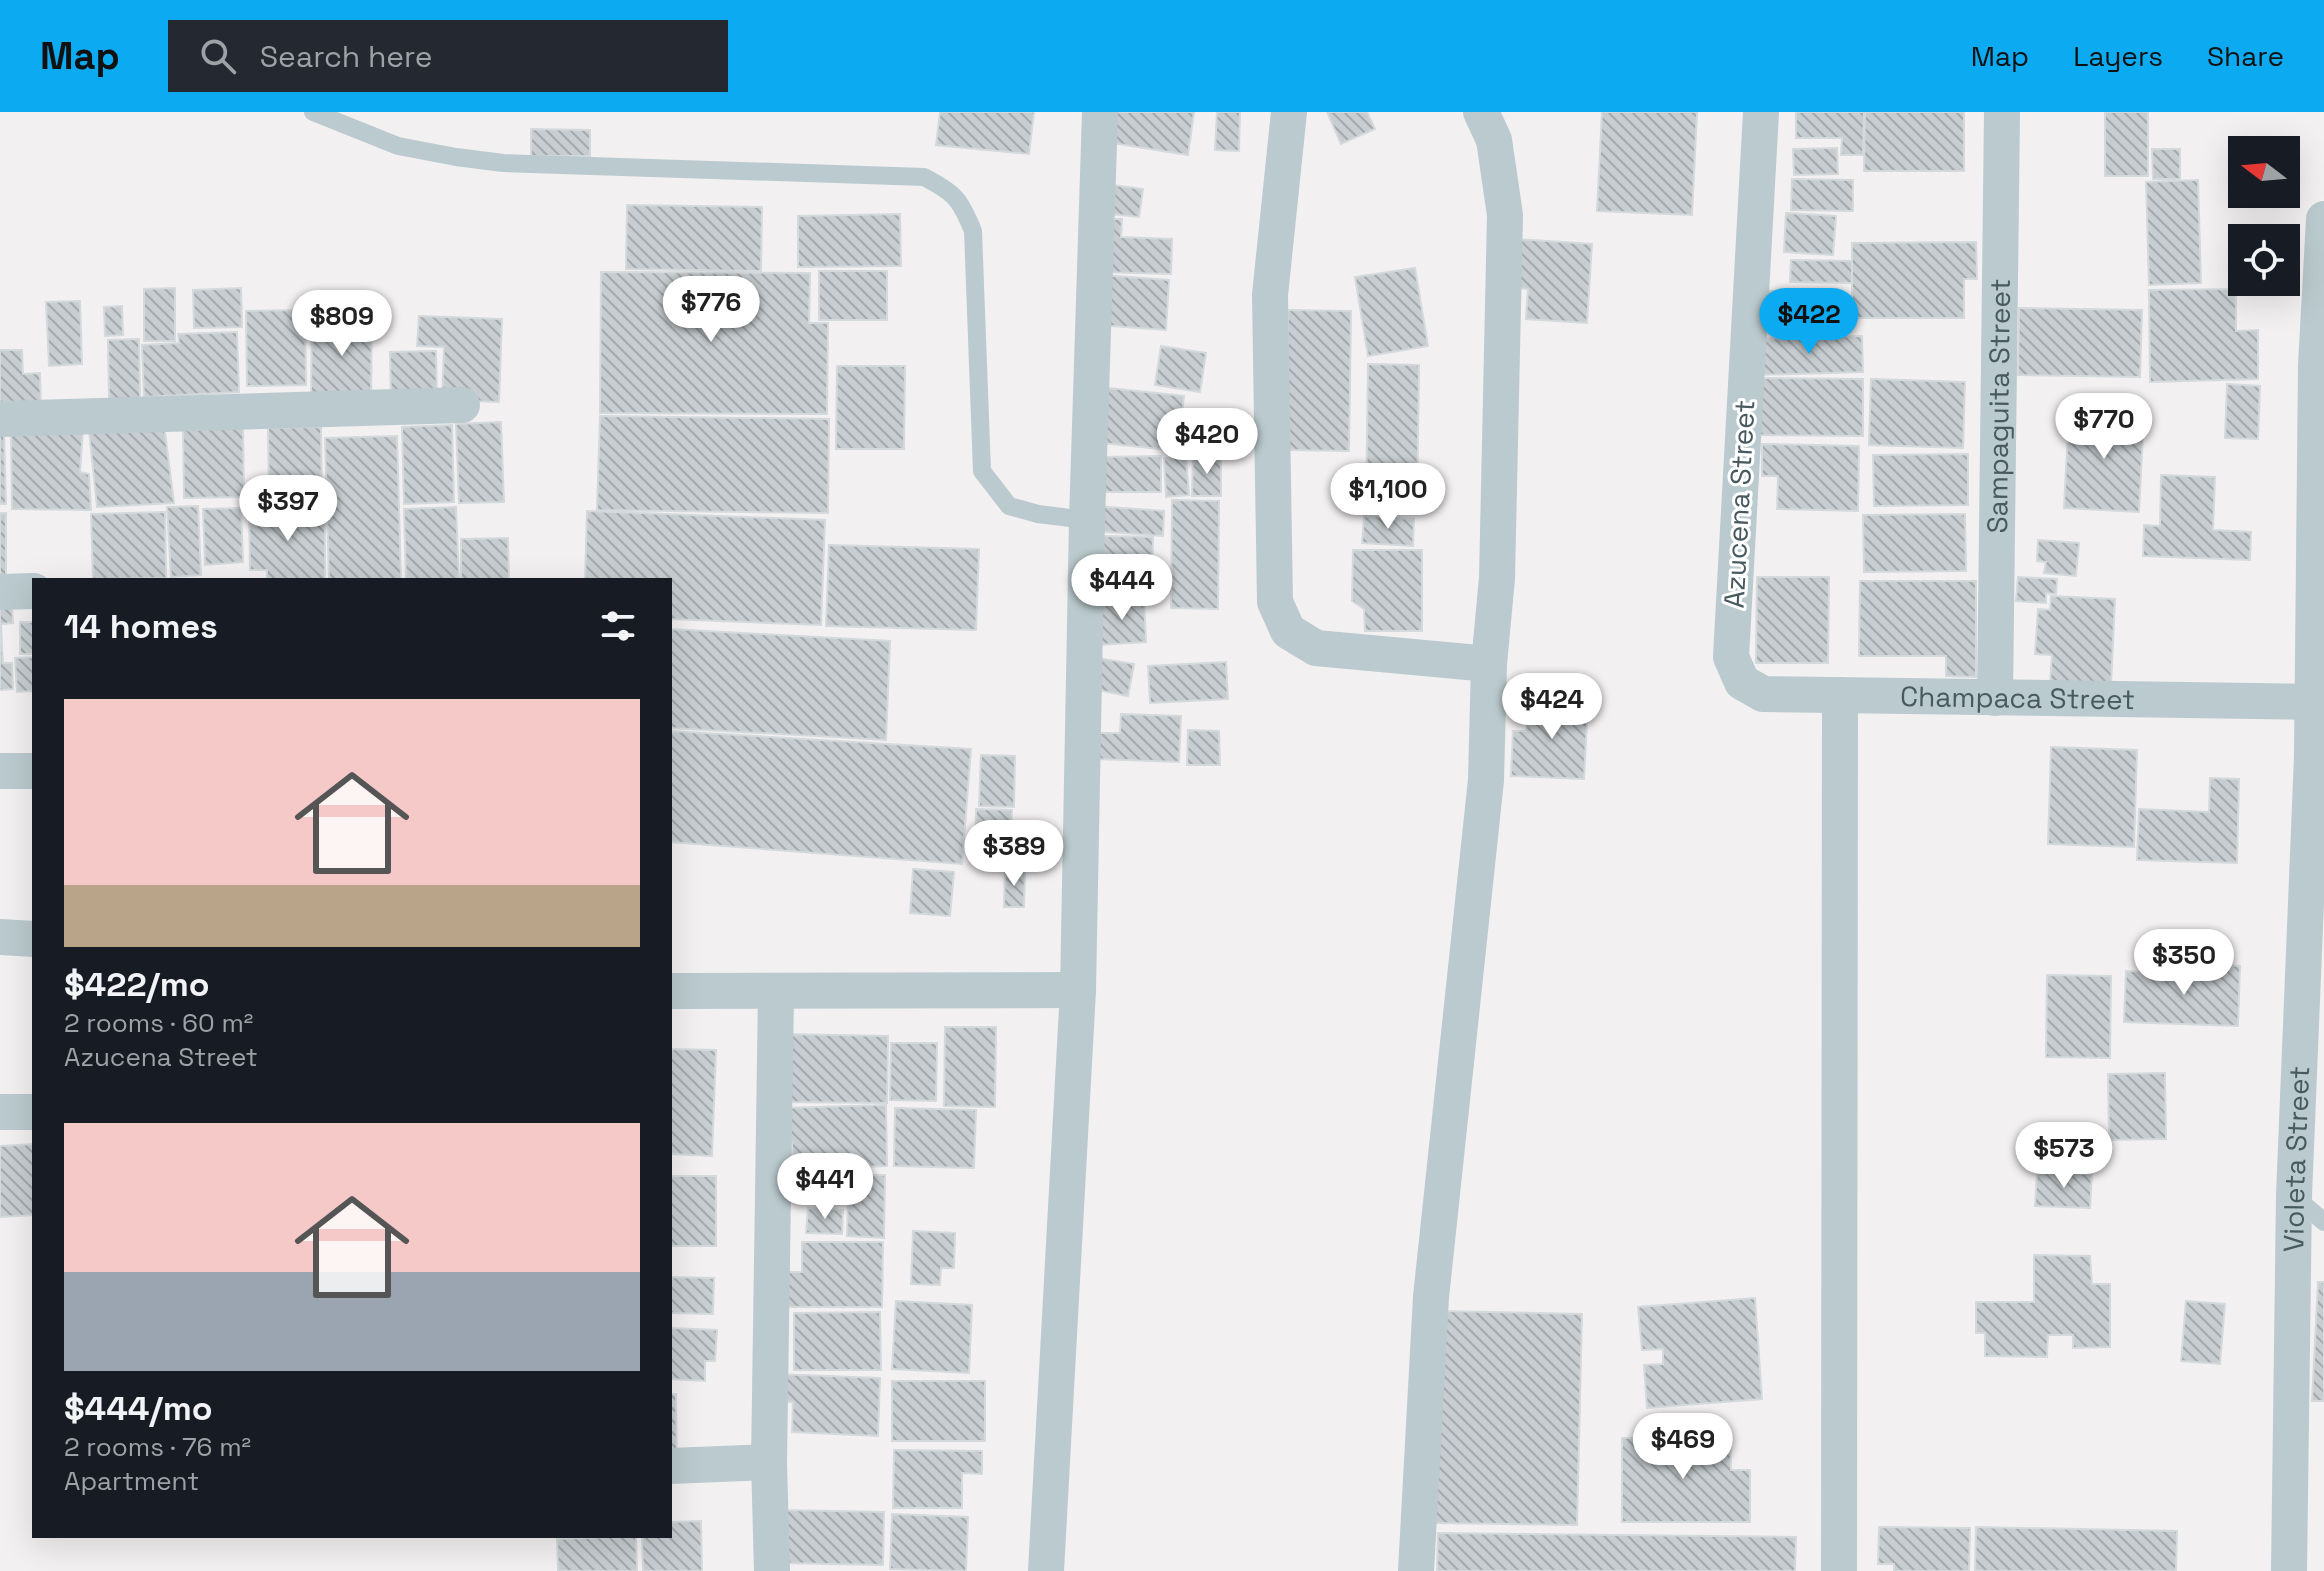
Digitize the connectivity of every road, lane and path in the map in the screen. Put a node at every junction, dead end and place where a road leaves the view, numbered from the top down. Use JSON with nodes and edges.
{"nodes":[{"id":1,"x":313,"y":112,"type":"edge"},
{"id":2,"x":1100,"y":112,"type":"edge"},
{"id":3,"x":1289,"y":112,"type":"edge"},
{"id":4,"x":1481,"y":112,"type":"edge"},
{"id":5,"x":1761,"y":112,"type":"edge"},
{"id":6,"x":2002,"y":112,"type":"edge"},
{"id":7,"x":2324,"y":219,"type":"edge"},
{"id":8,"x":2320,"y":365,"type":"edge"},
{"id":9,"x":462,"y":405,"type":"dead end"},
{"id":10,"x":0,"y":419,"type":"edge"},
{"id":11,"x":1087,"y":520,"type":"junction"},
{"id":12,"x":32,"y":591,"type":"edge"},
{"id":13,"x":0,"y":592,"type":"edge"},
{"id":14,"x":1731,"y":657,"type":"joint"},
{"id":15,"x":1489,"y":664,"type":"junction"},
{"id":16,"x":1840,"y":695,"type":"junction"},
{"id":17,"x":1995,"y":698,"type":"junction"},
{"id":18,"x":2318,"y":702,"type":"edge"},
{"id":19,"x":0,"y":771,"type":"edge"},
{"id":20,"x":32,"y":771,"type":"edge"},
{"id":21,"x":0,"y":937,"type":"edge"},
{"id":22,"x":32,"y":939,"type":"edge"},
{"id":23,"x":1078,"y":990,"type":"junction"},
{"id":24,"x":672,"y":991,"type":"edge"},
{"id":25,"x":776,"y":992,"type":"junction"},
{"id":26,"x":0,"y":1112,"type":"edge"},
{"id":27,"x":32,"y":1112,"type":"edge"},
{"id":28,"x":2294,"y":1196,"type":"junction"},
{"id":29,"x":2324,"y":1222,"type":"edge"},
{"id":30,"x":769,"y":1462,"type":"junction"},
{"id":31,"x":672,"y":1466,"type":"edge"},
{"id":32,"x":772,"y":1571,"type":"edge"},
{"id":33,"x":1046,"y":1571,"type":"edge"},
{"id":34,"x":1416,"y":1571,"type":"edge"},
{"id":35,"x":1839,"y":1571,"type":"edge"},
{"id":36,"x":2289,"y":1571,"type":"edge"}],
"edges":[{"from":1,"to":11,"type":"lane"},
{"from":2,"to":11,"type":"street"},
{"from":3,"to":15,"type":"street"},
{"from":4,"to":15,"type":"street"},
{"from":5,"to":14,"type":"street","name":"Azucena Street"},
{"from":6,"to":17,"type":"street","name":"Sampaguita Street"},
{"from":7,"to":8,"type":"street","name":"Violeta Street"},
{"from":8,"to":18,"type":"street","name":"Violeta Street"},
{"from":9,"to":10,"type":"street"},
{"from":11,"to":23,"type":"street"},
{"from":12,"to":13,"type":"street"},
{"from":14,"to":16,"type":"street","name":"Champaca Street"},
{"from":15,"to":34,"type":"street"},
{"from":16,"to":17,"type":"street","name":"Champaca Street"},
{"from":16,"to":35,"type":"street"},
{"from":17,"to":18,"type":"street","name":"Champaca Street"},
{"from":18,"to":28,"type":"street","name":"Violeta Street"},
{"from":19,"to":20,"type":"street"},
{"from":21,"to":22,"type":"street"},
{"from":23,"to":25,"type":"street"},
{"from":23,"to":33,"type":"street"},
{"from":24,"to":25,"type":"street"},
{"from":25,"to":30,"type":"street"},
{"from":26,"to":27,"type":"street"},
{"from":28,"to":29,"type":"lane"},
{"from":28,"to":36,"type":"street","name":"Violeta Street"},
{"from":30,"to":31,"type":"street"},
{"from":30,"to":32,"type":"street"}]}
